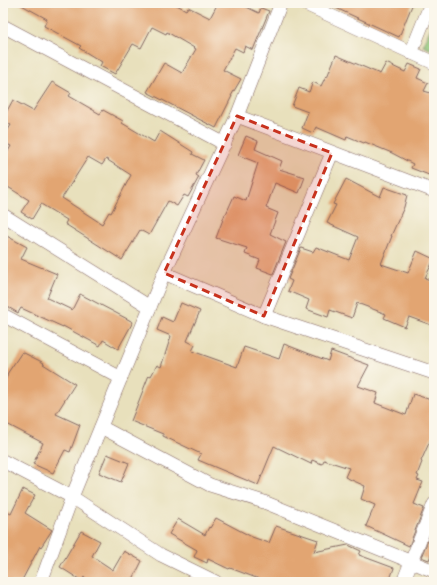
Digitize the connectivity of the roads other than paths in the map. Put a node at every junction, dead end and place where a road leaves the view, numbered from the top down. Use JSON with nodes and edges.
{"nodes":[{"id":1,"x":281,"y":3,"type":"edge"},
{"id":2,"x":303,"y":3,"type":"edge"},
{"id":3,"x":431,"y":3,"type":"edge"},
{"id":4,"x":3,"y":26,"type":"edge"},
{"id":5,"x":411,"y":53,"type":"junction"},
{"id":6,"x":434,"y":63,"type":"edge"},
{"id":7,"x":237,"y":116,"type":"junction"},
{"id":8,"x":224,"y":144,"type":"junction"},
{"id":9,"x":332,"y":153,"type":"junction"},
{"id":10,"x":434,"y":191,"type":"edge"},
{"id":11,"x":4,"y":217,"type":"edge"},
{"id":12,"x":164,"y":272,"type":"junction"},
{"id":13,"x":150,"y":307,"type":"junction"},
{"id":14,"x":3,"y":315,"type":"edge"},
{"id":15,"x":264,"y":316,"type":"junction"},
{"id":16,"x":434,"y":373,"type":"edge"},
{"id":17,"x":121,"y":378,"type":"junction"},
{"id":18,"x":101,"y":427,"type":"junction"},
{"id":19,"x":3,"y":461,"type":"edge"},
{"id":20,"x":72,"y":497,"type":"junction"},
{"id":21,"x":434,"y":504,"type":"edge"},
{"id":22,"x":410,"y":562,"type":"junction"},
{"id":23,"x":434,"y":571,"type":"edge"},
{"id":24,"x":41,"y":582,"type":"edge"},
{"id":25,"x":216,"y":582,"type":"edge"},
{"id":26,"x":403,"y":582,"type":"edge"}],
"edges":[{"from":1,"to":7,"type":"street"},
{"from":2,"to":5,"type":"street"},
{"from":3,"to":5,"type":"street"},
{"from":4,"to":8,"type":"street"},
{"from":5,"to":6,"type":"street"},
{"from":7,"to":8,"type":"street"},
{"from":7,"to":9,"type":"street"},
{"from":8,"to":12,"type":"street"},
{"from":9,"to":10,"type":"street"},
{"from":9,"to":15,"type":"street"},
{"from":11,"to":13,"type":"street"},
{"from":12,"to":13,"type":"street"},
{"from":12,"to":15,"type":"street"},
{"from":13,"to":17,"type":"street"},
{"from":14,"to":17,"type":"street"},
{"from":15,"to":16,"type":"street"},
{"from":17,"to":18,"type":"street"},
{"from":18,"to":20,"type":"street"},
{"from":18,"to":22,"type":"street"},
{"from":19,"to":20,"type":"street"},
{"from":20,"to":24,"type":"street"},
{"from":20,"to":25,"type":"street"},
{"from":21,"to":22,"type":"street"},
{"from":22,"to":23,"type":"street"},
{"from":22,"to":26,"type":"street"}]}
